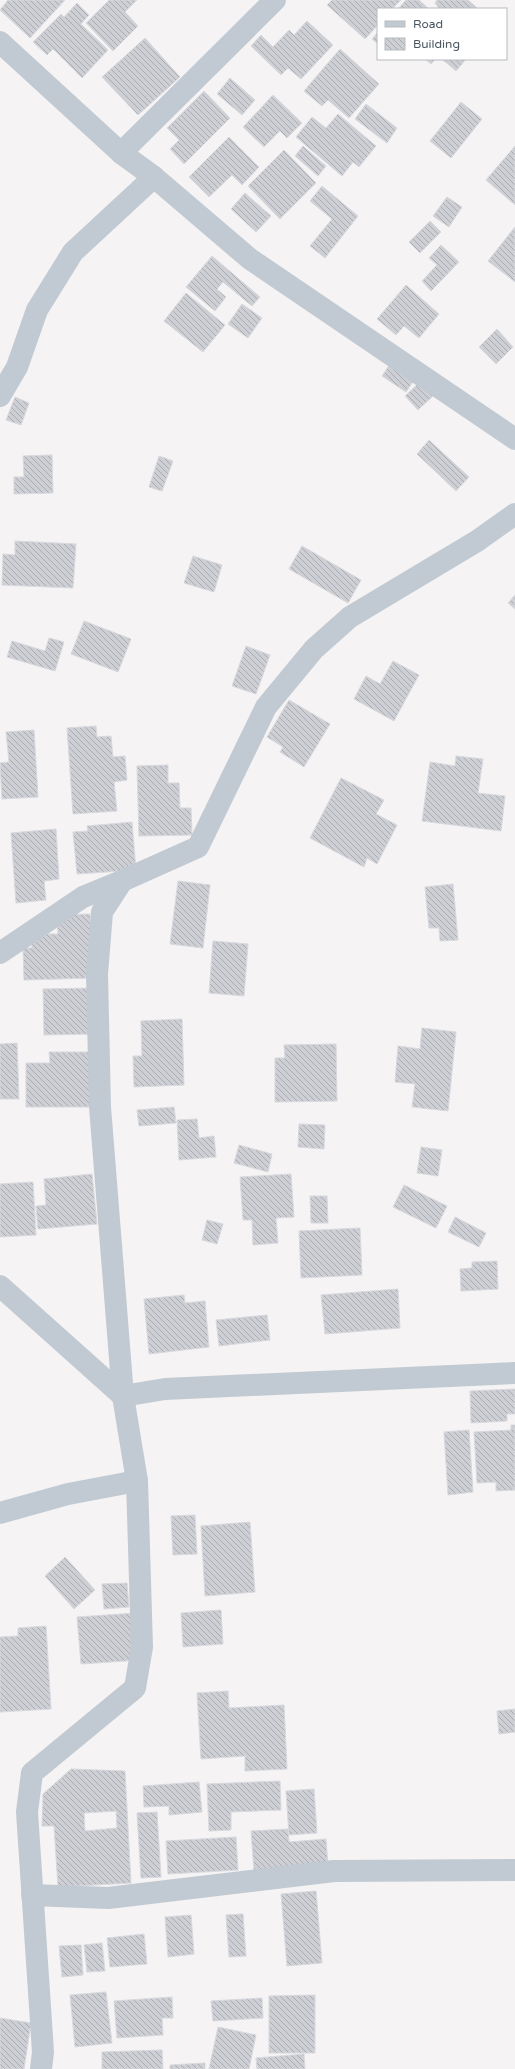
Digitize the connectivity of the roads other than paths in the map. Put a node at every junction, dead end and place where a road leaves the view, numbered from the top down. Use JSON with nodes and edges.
{"nodes":[{"id":1,"x":275,"y":0,"type":"edge"},
{"id":2,"x":0,"y":42,"type":"edge"},
{"id":3,"x":121,"y":153,"type":"junction"},
{"id":4,"x":154,"y":177,"type":"junction"},
{"id":5,"x":0,"y":396,"type":"edge"},
{"id":6,"x":515,"y":439,"type":"edge"},
{"id":7,"x":515,"y":514,"type":"edge"},
{"id":8,"x":122,"y":881,"type":"junction"},
{"id":9,"x":0,"y":953,"type":"edge"},
{"id":10,"x":0,"y":1286,"type":"edge"},
{"id":11,"x":515,"y":1373,"type":"edge"},
{"id":12,"x":123,"y":1396,"type":"junction"},
{"id":13,"x":137,"y":1481,"type":"junction"},
{"id":14,"x":0,"y":1513,"type":"edge"},
{"id":15,"x":515,"y":1870,"type":"edge"},
{"id":16,"x":32,"y":1895,"type":"junction"},
{"id":17,"x":41,"y":2069,"type":"edge"}],
"edges":[{"from":1,"to":3,"type":"street"},
{"from":2,"to":3,"type":"street"},
{"from":3,"to":4,"type":"street"},
{"from":4,"to":5,"type":"street"},
{"from":4,"to":6,"type":"street"},
{"from":7,"to":8,"type":"street"},
{"from":8,"to":9,"type":"street"},
{"from":8,"to":12,"type":"street"},
{"from":10,"to":12,"type":"street"},
{"from":11,"to":12,"type":"street"},
{"from":12,"to":13,"type":"street"},
{"from":13,"to":14,"type":"street"},
{"from":13,"to":16,"type":"street"},
{"from":15,"to":16,"type":"street"},
{"from":16,"to":17,"type":"street"}]}
